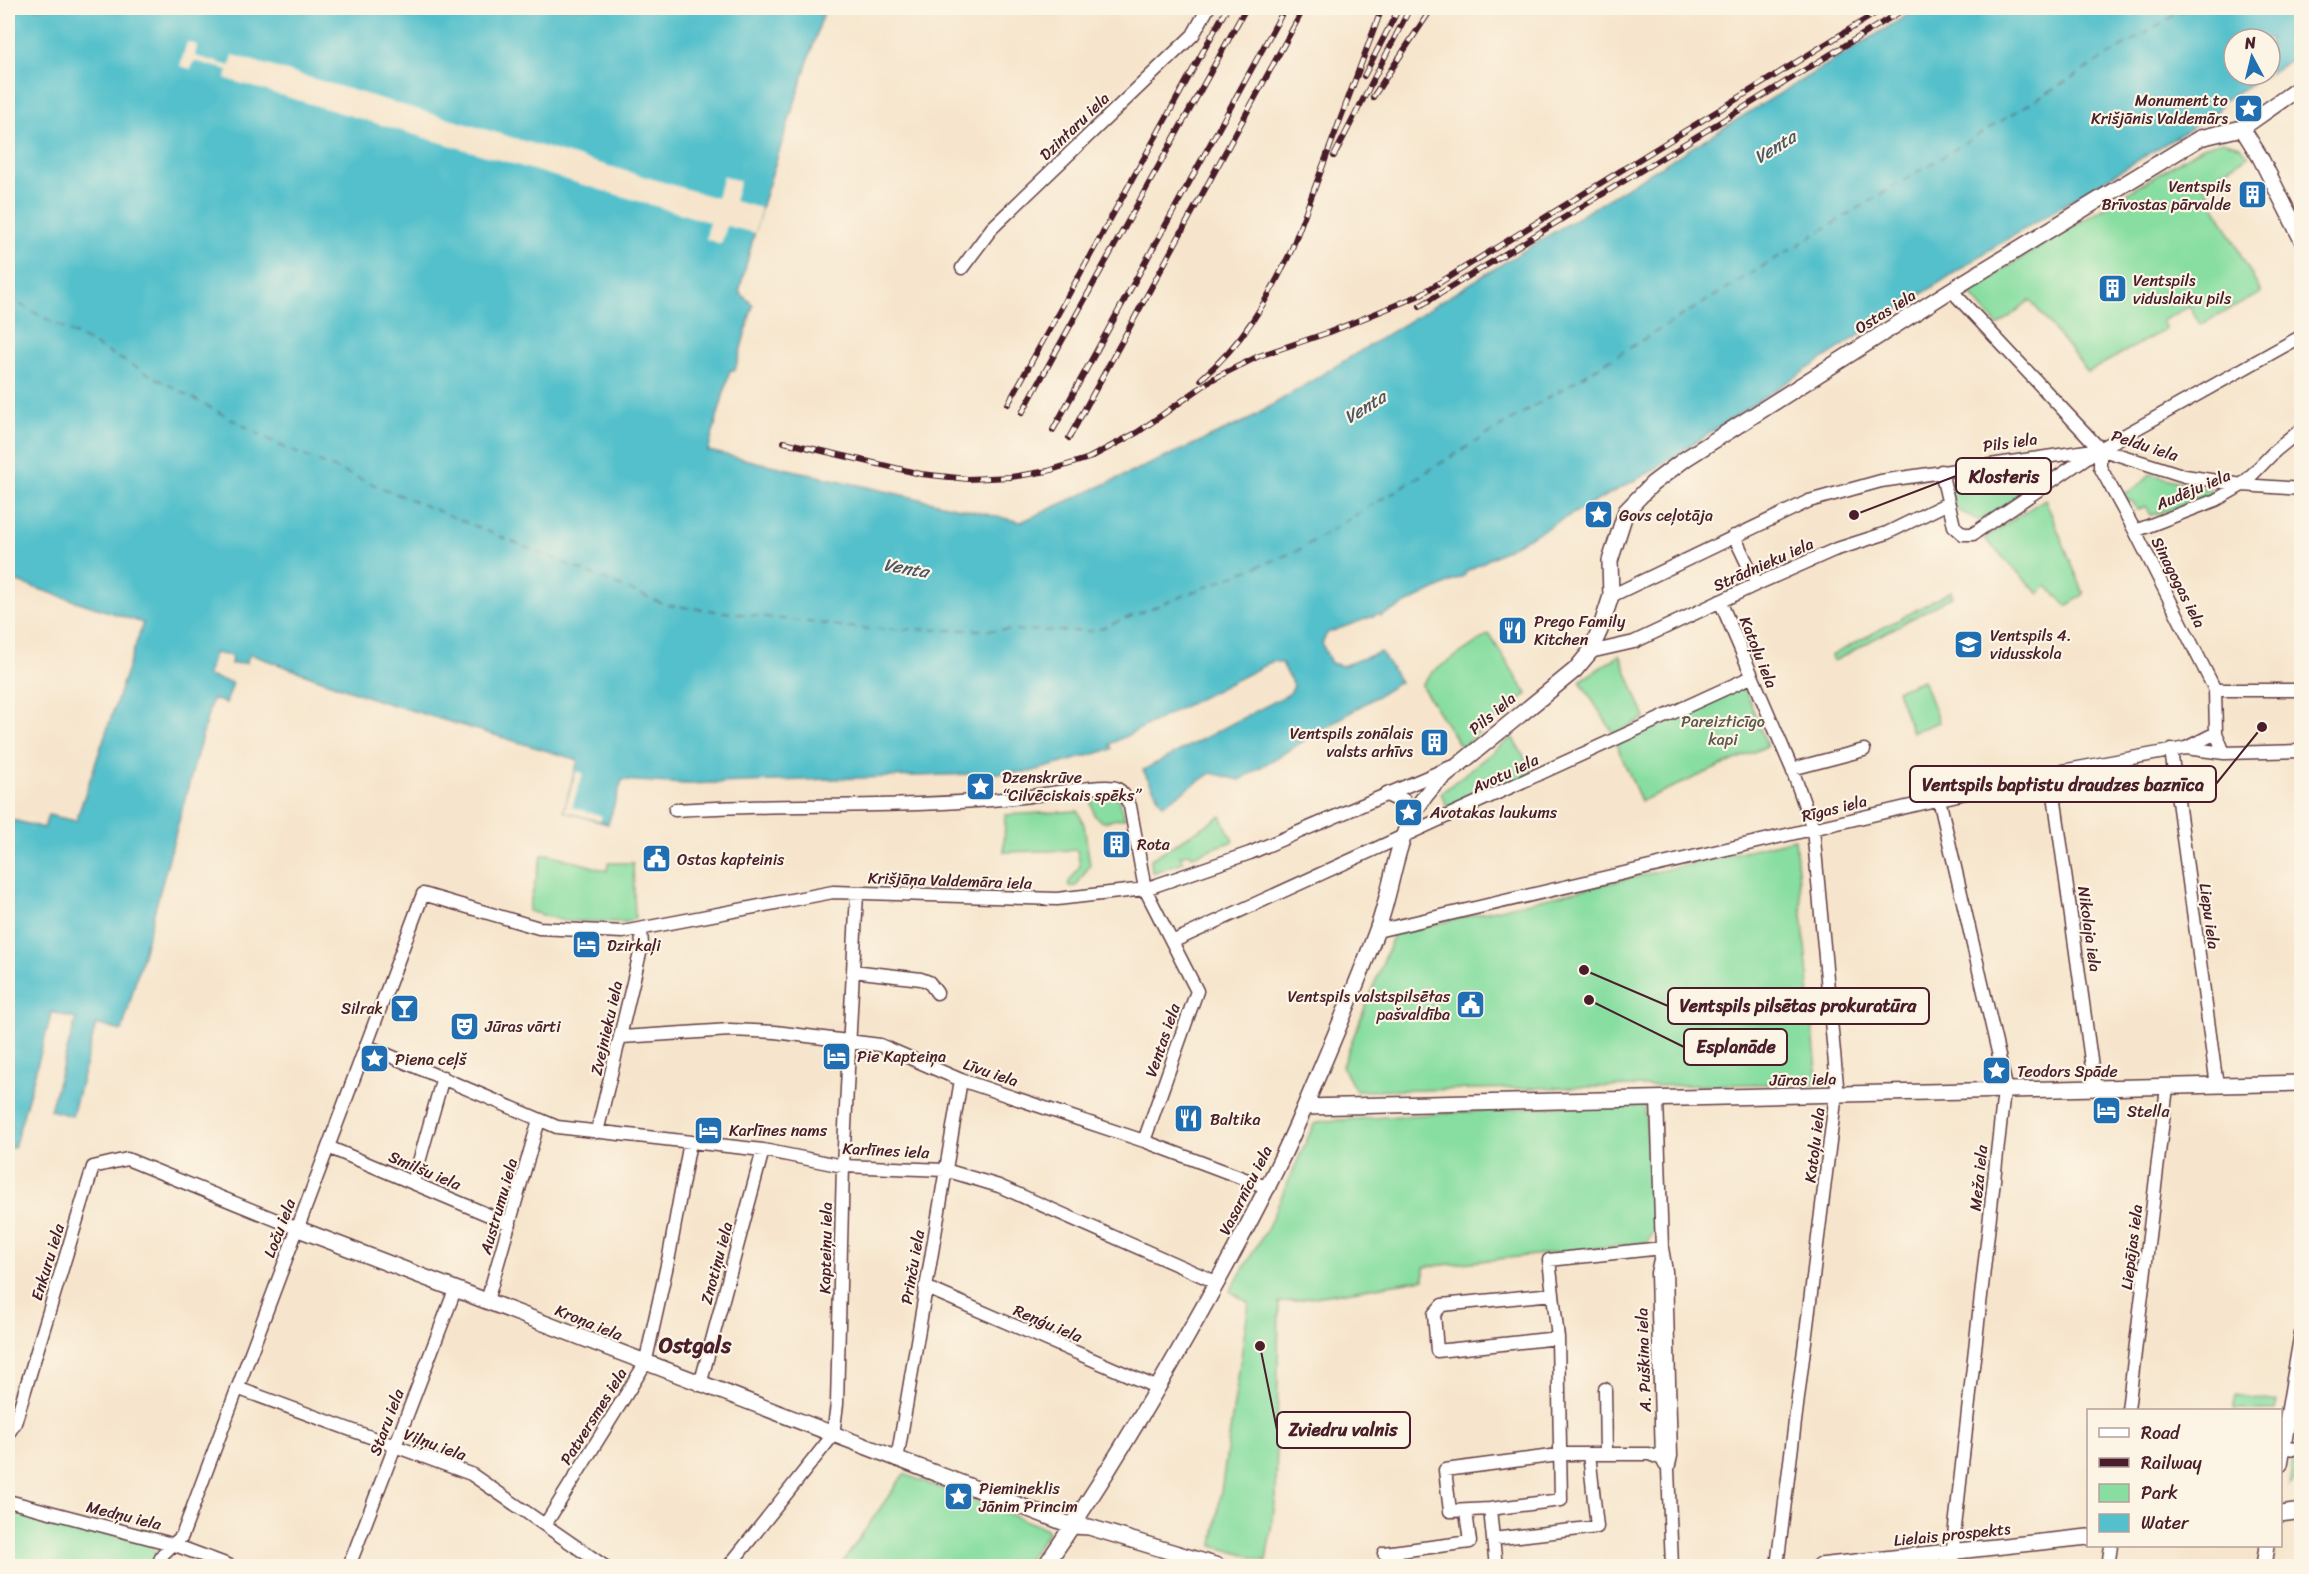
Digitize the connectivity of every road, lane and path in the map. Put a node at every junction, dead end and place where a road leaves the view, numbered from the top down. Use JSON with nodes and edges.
{"nodes":[{"id":1,"x":1208,"y":8,"type":"edge"},
{"id":2,"x":2301,"y":86,"type":"edge"},
{"id":3,"x":2242,"y":128,"type":"junction"},
{"id":4,"x":2301,"y":240,"type":"edge"},
{"id":5,"x":962,"y":268,"type":"dead end"},
{"id":6,"x":1951,"y":290,"type":"junction"},
{"id":7,"x":2301,"y":336,"type":"edge"},
{"id":8,"x":2301,"y":429,"type":"edge"},
{"id":9,"x":2100,"y":449,"type":"junction"},
{"id":10,"x":1941,"y":471,"type":"junction"},
{"id":11,"x":2242,"y":485,"type":"junction"},
{"id":12,"x":2301,"y":489,"type":"edge"},
{"id":13,"x":1948,"y":503,"type":"junction"},
{"id":14,"x":2135,"y":531,"type":"junction"},
{"id":15,"x":1734,"y":536,"type":"junction"},
{"id":16,"x":1757,"y":584,"type":"junction"},
{"id":17,"x":1611,"y":596,"type":"junction"},
{"id":18,"x":1720,"y":601,"type":"junction"},
{"id":19,"x":1590,"y":652,"type":"junction"},
{"id":20,"x":1751,"y":677,"type":"junction"},
{"id":21,"x":2215,"y":690,"type":"junction"},
{"id":22,"x":2301,"y":690,"type":"edge"},
{"id":23,"x":2216,"y":733,"type":"junction"},
{"id":24,"x":2186,"y":748,"type":"junction"},
{"id":25,"x":1864,"y":750,"type":"dead end"},
{"id":26,"x":2171,"y":750,"type":"junction"},
{"id":27,"x":2301,"y":751,"type":"edge"},
{"id":28,"x":2224,"y":753,"type":"junction"},
{"id":29,"x":1461,"y":763,"type":"junction"},
{"id":30,"x":1792,"y":769,"type":"junction"},
{"id":31,"x":2051,"y":773,"type":"junction"},
{"id":32,"x":1388,"y":794,"type":"junction"},
{"id":33,"x":1939,"y":799,"type":"junction"},
{"id":34,"x":1418,"y":803,"type":"joint"},
{"id":35,"x":675,"y":810,"type":"dead end"},
{"id":36,"x":1407,"y":822,"type":"junction"},
{"id":37,"x":1814,"y":830,"type":"junction"},
{"id":38,"x":1401,"y":839,"type":"junction"},
{"id":39,"x":1145,"y":889,"type":"junction"},
{"id":40,"x":857,"y":893,"type":"junction"},
{"id":41,"x":423,"y":894,"type":"joint"},
{"id":42,"x":640,"y":931,"type":"junction"},
{"id":43,"x":1377,"y":931,"type":"junction"},
{"id":44,"x":1174,"y":941,"type":"junction"},
{"id":45,"x":853,"y":971,"type":"junction"},
{"id":46,"x":937,"y":993,"type":"dead end"},
{"id":47,"x":622,"y":1037,"type":"junction"},
{"id":48,"x":850,"y":1039,"type":"junction"},
{"id":49,"x":367,"y":1046,"type":"junction"},
{"id":50,"x":443,"y":1077,"type":"junction"},
{"id":51,"x":961,"y":1080,"type":"junction"},
{"id":52,"x":2301,"y":1083,"type":"edge"},
{"id":53,"x":2217,"y":1086,"type":"junction"},
{"id":54,"x":2167,"y":1087,"type":"junction"},
{"id":55,"x":2095,"y":1089,"type":"junction"},
{"id":56,"x":2004,"y":1091,"type":"junction"},
{"id":57,"x":1837,"y":1096,"type":"junction"},
{"id":58,"x":1657,"y":1099,"type":"junction"},
{"id":59,"x":1305,"y":1107,"type":"junction"},
{"id":60,"x":539,"y":1120,"type":"junction"},
{"id":61,"x":597,"y":1132,"type":"junction"},
{"id":62,"x":1144,"y":1141,"type":"junction"},
{"id":63,"x":690,"y":1142,"type":"junction"},
{"id":64,"x":328,"y":1148,"type":"junction"},
{"id":65,"x":762,"y":1150,"type":"junction"},
{"id":66,"x":843,"y":1166,"type":"junction"},
{"id":67,"x":93,"y":1167,"type":"joint"},
{"id":68,"x":945,"y":1170,"type":"junction"},
{"id":69,"x":413,"y":1183,"type":"junction"},
{"id":70,"x":1269,"y":1188,"type":"junction"},
{"id":71,"x":510,"y":1224,"type":"junction"},
{"id":72,"x":296,"y":1228,"type":"junction"},
{"id":73,"x":1662,"y":1248,"type":"junction"},
{"id":74,"x":1218,"y":1284,"type":"junction"},
{"id":75,"x":925,"y":1287,"type":"junction"},
{"id":76,"x":456,"y":1290,"type":"junction"},
{"id":77,"x":1553,"y":1294,"type":"junction"},
{"id":78,"x":487,"y":1301,"type":"junction"},
{"id":79,"x":2301,"y":1335,"type":"edge"},
{"id":80,"x":1558,"y":1338,"type":"junction"},
{"id":81,"x":645,"y":1364,"type":"junction"},
{"id":82,"x":700,"y":1385,"type":"junction"},
{"id":83,"x":237,"y":1388,"type":"junction"},
{"id":84,"x":1158,"y":1388,"type":"junction"},
{"id":85,"x":1605,"y":1389,"type":"dead end"},
{"id":86,"x":2128,"y":1409,"type":"edge"},
{"id":87,"x":8,"y":1434,"type":"edge"},
{"id":88,"x":832,"y":1435,"type":"junction"},
{"id":89,"x":394,"y":1446,"type":"junction"},
{"id":90,"x":2283,"y":1448,"type":"junction"},
{"id":91,"x":2301,"y":1449,"type":"edge"},
{"id":92,"x":2282,"y":1453,"type":"edge"},
{"id":93,"x":1589,"y":1454,"type":"junction"},
{"id":94,"x":1606,"y":1454,"type":"junction"},
{"id":95,"x":1560,"y":1455,"type":"junction"},
{"id":96,"x":897,"y":1460,"type":"junction"},
{"id":97,"x":1665,"y":1464,"type":"junction"},
{"id":98,"x":8,"y":1501,"type":"edge"},
{"id":99,"x":1490,"y":1509,"type":"junction"},
{"id":100,"x":2301,"y":1511,"type":"edge"},
{"id":101,"x":1466,"y":1512,"type":"junction"},
{"id":102,"x":2282,"y":1514,"type":"edge"},
{"id":103,"x":545,"y":1525,"type":"junction"},
{"id":104,"x":1073,"y":1526,"type":"junction"},
{"id":105,"x":2087,"y":1537,"type":"edge"},
{"id":106,"x":1493,"y":1539,"type":"junction"},
{"id":107,"x":172,"y":1544,"type":"junction"},
{"id":108,"x":2111,"y":1547,"type":"edge"},
{"id":109,"x":2267,"y":1547,"type":"edge"},
{"id":110,"x":1384,"y":1552,"type":"dead end"},
{"id":111,"x":1953,"y":1559,"type":"edge"},
{"id":112,"x":157,"y":1566,"type":"edge"},
{"id":113,"x":231,"y":1566,"type":"edge"},
{"id":114,"x":350,"y":1566,"type":"edge"},
{"id":115,"x":604,"y":1566,"type":"edge"},
{"id":116,"x":729,"y":1566,"type":"edge"},
{"id":117,"x":1046,"y":1566,"type":"edge"},
{"id":118,"x":1218,"y":1566,"type":"edge"},
{"id":119,"x":1496,"y":1566,"type":"edge"},
{"id":120,"x":1672,"y":1566,"type":"edge"},
{"id":121,"x":1778,"y":1566,"type":"edge"},
{"id":122,"x":1819,"y":1566,"type":"edge"},
{"id":123,"x":2108,"y":1566,"type":"edge"},
{"id":124,"x":2264,"y":1566,"type":"edge"}],
"edges":[{"from":1,"to":5,"type":"street","name":"Dzintaru iela"},
{"from":2,"to":3,"type":"street","name":"Ostas iela"},
{"from":3,"to":4,"type":"street"},
{"from":3,"to":6,"type":"street","name":"Ostas iela"},
{"from":6,"to":9,"type":"street","name":"Peldu iela"},
{"from":6,"to":17,"type":"street","name":"Ostas iela"},
{"from":7,"to":9,"type":"street","name":"Pils iela"},
{"from":8,"to":11,"type":"street"},
{"from":9,"to":10,"type":"street","name":"Pils iela"},
{"from":9,"to":11,"type":"street","name":"Peldu iela"},
{"from":9,"to":13,"type":"street"},
{"from":9,"to":14,"type":"street","name":"Sinagogas iela"},
{"from":10,"to":13,"type":"street"},
{"from":10,"to":15,"type":"street","name":"Pils iela"},
{"from":11,"to":12,"type":"street","name":"Audēju iela"},
{"from":11,"to":14,"type":"street","name":"Audēju iela"},
{"from":13,"to":16,"type":"street","name":"Strādnieku iela"},
{"from":14,"to":21,"type":"street","name":"Sinagogas iela"},
{"from":15,"to":16,"type":"street"},
{"from":15,"to":17,"type":"street","name":"Pils iela"},
{"from":16,"to":18,"type":"street","name":"Strādnieku iela"},
{"from":17,"to":19,"type":"street","name":"Ostas iela"},
{"from":18,"to":19,"type":"street","name":"Strādnieku iela"},
{"from":18,"to":20,"type":"street","name":"Katoļu iela"},
{"from":19,"to":29,"type":"street","name":"Pils iela"},
{"from":20,"to":30,"type":"street","name":"Katoļu iela"},
{"from":20,"to":38,"type":"street","name":"Avotu iela"},
{"from":21,"to":22,"type":"street"},
{"from":21,"to":23,"type":"street","name":"Sinagogas iela"},
{"from":23,"to":24,"type":"street"},
{"from":23,"to":28,"type":"street","name":"Sinagogas iela"},
{"from":24,"to":26,"type":"street","name":"Rīgas iela"},
{"from":24,"to":28,"type":"street","name":"Rīgas iela"},
{"from":25,"to":30,"type":"street"},
{"from":26,"to":31,"type":"street","name":"Rīgas iela"},
{"from":26,"to":53,"type":"street","name":"Liepu iela"},
{"from":27,"to":28,"type":"street","name":"Rīgas iela"},
{"from":29,"to":32,"type":"street","name":"Krišjāņa Valdemāra iela"},
{"from":29,"to":34,"type":"street","name":"Pils iela"},
{"from":30,"to":37,"type":"street","name":"Katoļu iela"},
{"from":31,"to":33,"type":"street","name":"Rīgas iela"},
{"from":31,"to":55,"type":"street","name":"Nikolaja iela"},
{"from":32,"to":36,"type":"street"},
{"from":32,"to":39,"type":"street","name":"Krišjāņa Valdemāra iela"},
{"from":33,"to":37,"type":"street","name":"Rīgas iela"},
{"from":33,"to":56,"type":"street","name":"Meža iela"},
{"from":34,"to":36,"type":"street","name":"Vasarnīcu iela"},
{"from":35,"to":39,"type":"street","name":"Ventas iela"},
{"from":36,"to":38,"type":"street","name":"Vasarnīcu iela"},
{"from":37,"to":43,"type":"street","name":"Rīgas iela"},
{"from":37,"to":57,"type":"street","name":"Katoļu iela"},
{"from":38,"to":43,"type":"street","name":"Vasarnīcu iela"},
{"from":38,"to":44,"type":"street","name":"Avotu iela"},
{"from":39,"to":40,"type":"street","name":"Krišjāņa Valdemāra iela"},
{"from":39,"to":44,"type":"street","name":"Ventas iela"},
{"from":40,"to":42,"type":"street","name":"Krišjāņa Valdemāra iela"},
{"from":40,"to":45,"type":"street","name":"Kapteiņu iela"},
{"from":41,"to":42,"type":"street","name":"Krišjāņa Valdemāra iela"},
{"from":41,"to":49,"type":"street","name":"Loču iela"},
{"from":42,"to":47,"type":"street","name":"Zvejnieku iela"},
{"from":43,"to":59,"type":"street","name":"Vasarnīcu iela"},
{"from":44,"to":62,"type":"street","name":"Ventas iela"},
{"from":45,"to":46,"type":"street"},
{"from":45,"to":48,"type":"street","name":"Kapteiņu iela"},
{"from":47,"to":48,"type":"street","name":"Līvu iela"},
{"from":47,"to":61,"type":"street","name":"Zvejnieku iela"},
{"from":48,"to":51,"type":"street","name":"Līvu iela"},
{"from":48,"to":66,"type":"street","name":"Kapteiņu iela"},
{"from":49,"to":50,"type":"street","name":"Karlīnes iela"},
{"from":49,"to":64,"type":"street","name":"Loču iela"},
{"from":50,"to":60,"type":"street","name":"Karlīnes iela"},
{"from":50,"to":69,"type":"street"},
{"from":51,"to":62,"type":"street","name":"Līvu iela"},
{"from":51,"to":68,"type":"street","name":"Prinču iela"},
{"from":52,"to":53,"type":"street","name":"Jūras iela"},
{"from":53,"to":54,"type":"street","name":"Jūras iela"},
{"from":54,"to":55,"type":"street","name":"Jūras iela"},
{"from":54,"to":86,"type":"street","name":"Liepājas iela"},
{"from":55,"to":56,"type":"street","name":"Jūras iela"},
{"from":56,"to":57,"type":"street","name":"Jūras iela"},
{"from":56,"to":111,"type":"street","name":"Meža iela"},
{"from":57,"to":58,"type":"street","name":"Jūras iela"},
{"from":57,"to":121,"type":"street","name":"Katoļu iela"},
{"from":58,"to":59,"type":"street","name":"Jūras iela"},
{"from":58,"to":73,"type":"street","name":"A. Puškina iela"},
{"from":59,"to":70,"type":"street","name":"Vasarnīcu iela"},
{"from":60,"to":61,"type":"street","name":"Karlīnes iela"},
{"from":60,"to":71,"type":"street","name":"Austrumu iela"},
{"from":61,"to":63,"type":"street","name":"Karlīnes iela"},
{"from":62,"to":70,"type":"street","name":"Līvu iela"},
{"from":63,"to":65,"type":"street","name":"Karlīnes iela"},
{"from":63,"to":81,"type":"street","name":"Patversmes iela"},
{"from":64,"to":69,"type":"street","name":"Smilšu iela"},
{"from":64,"to":72,"type":"street","name":"Loču iela"},
{"from":65,"to":66,"type":"street","name":"Karlīnes iela"},
{"from":65,"to":82,"type":"street","name":"Znotiņu iela"},
{"from":66,"to":68,"type":"street","name":"Karlīnes iela"},
{"from":66,"to":88,"type":"street","name":"Kapteiņu iela"},
{"from":67,"to":72,"type":"street","name":"Kroņa iela"},
{"from":67,"to":87,"type":"street","name":"Enkuru iela"},
{"from":68,"to":74,"type":"street","name":"Karlīnes iela"},
{"from":68,"to":75,"type":"street","name":"Prinču iela"},
{"from":69,"to":71,"type":"street","name":"Smilšu iela"},
{"from":70,"to":74,"type":"street","name":"Vasarnīcu iela"},
{"from":71,"to":78,"type":"street","name":"Austrumu iela"},
{"from":72,"to":76,"type":"street","name":"Kroņa iela"},
{"from":72,"to":83,"type":"street","name":"Loču iela"},
{"from":73,"to":77,"type":"street"},
{"from":73,"to":97,"type":"street","name":"A. Puškina iela"},
{"from":74,"to":84,"type":"street","name":"Vasarnīcu iela"},
{"from":75,"to":84,"type":"street","name":"Reņģu iela"},
{"from":75,"to":96,"type":"street","name":"Prinču iela"},
{"from":76,"to":78,"type":"street","name":"Kroņa iela"},
{"from":76,"to":89,"type":"street","name":"Staru iela"},
{"from":77,"to":80,"type":"street"},
{"from":77,"to":80,"type":"street"},
{"from":78,"to":81,"type":"street","name":"Kroņa iela"},
{"from":79,"to":90,"type":"street"},
{"from":80,"to":95,"type":"street"},
{"from":81,"to":82,"type":"street","name":"Kroņa iela"},
{"from":81,"to":103,"type":"street","name":"Patversmes iela"},
{"from":82,"to":88,"type":"street","name":"Kroņa iela"},
{"from":83,"to":89,"type":"street","name":"Viļņu iela"},
{"from":83,"to":107,"type":"street","name":"Loču iela"},
{"from":84,"to":104,"type":"street","name":"Vasarnīcu iela"},
{"from":85,"to":94,"type":"street"},
{"from":88,"to":96,"type":"street","name":"Kroņa iela"},
{"from":88,"to":116,"type":"street","name":"Kapteiņu iela"},
{"from":89,"to":103,"type":"street","name":"Viļņu iela"},
{"from":89,"to":114,"type":"street","name":"Staru iela"},
{"from":90,"to":91,"type":"street"},
{"from":90,"to":92,"type":"street"},
{"from":93,"to":94,"type":"street"},
{"from":93,"to":95,"type":"street"},
{"from":93,"to":106,"type":"street"},
{"from":94,"to":97,"type":"street"},
{"from":95,"to":99,"type":"street"},
{"from":95,"to":101,"type":"street"},
{"from":96,"to":104,"type":"street","name":"Kroņa iela"},
{"from":97,"to":120,"type":"street","name":"A. Puškina iela"},
{"from":98,"to":107,"type":"street","name":"Medņu iela"},
{"from":99,"to":101,"type":"street"},
{"from":99,"to":106,"type":"street"},
{"from":100,"to":102,"type":"street"},
{"from":101,"to":110,"type":"street"},
{"from":103,"to":115,"type":"street","name":"Viļņu iela"},
{"from":104,"to":117,"type":"street","name":"Vasarnīcu iela"},
{"from":104,"to":118,"type":"street"},
{"from":105,"to":111,"type":"street","name":"Lielais prospekts"},
{"from":106,"to":119,"type":"street"},
{"from":107,"to":112,"type":"street","name":"Loču iela"},
{"from":107,"to":113,"type":"street","name":"Medņu iela"},
{"from":108,"to":123,"type":"street"},
{"from":109,"to":124,"type":"street"},
{"from":111,"to":122,"type":"street","name":"Lielais prospekts"}]}
